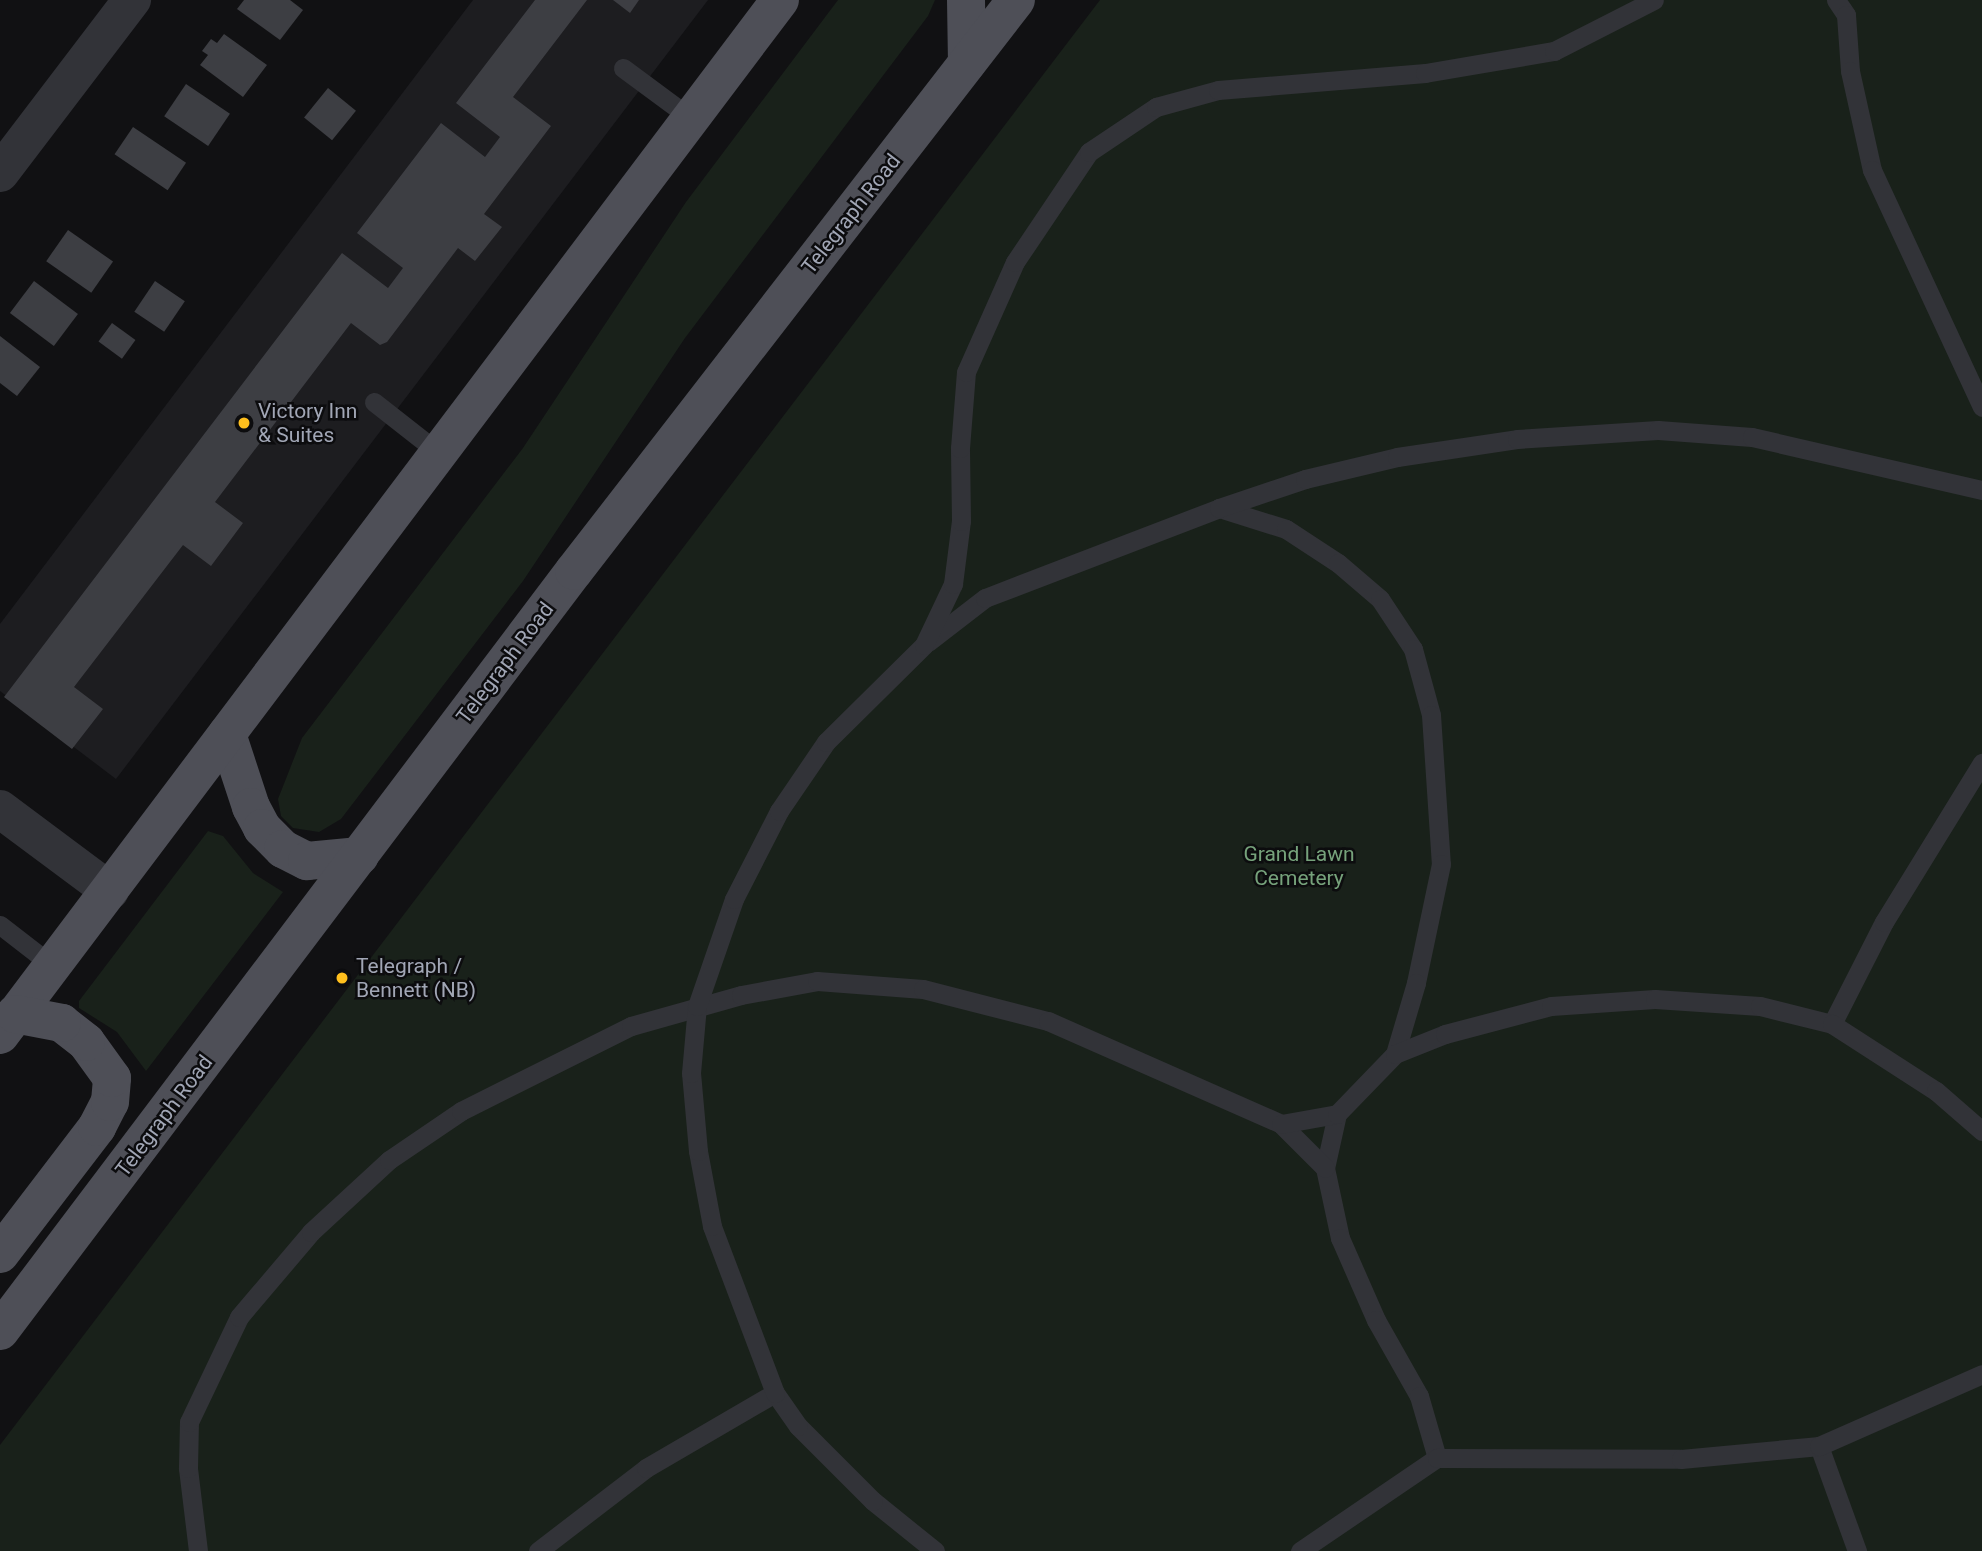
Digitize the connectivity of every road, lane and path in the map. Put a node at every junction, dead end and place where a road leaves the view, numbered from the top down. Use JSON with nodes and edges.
{"nodes":[{"id":1,"x":132,"y":0,"type":"edge"},
{"id":2,"x":780,"y":0,"type":"edge"},
{"id":3,"x":966,"y":0,"type":"edge"},
{"id":4,"x":1016,"y":0,"type":"edge"},
{"id":5,"x":1654,"y":0,"type":"edge"},
{"id":6,"x":1844,"y":5,"type":"edge"},
{"id":7,"x":967,"y":63,"type":"junction"},
{"id":8,"x":623,"y":68,"type":"dead end"},
{"id":9,"x":692,"y":119,"type":"junction"},
{"id":10,"x":0,"y":173,"type":"edge"},
{"id":11,"x":374,"y":402,"type":"dead end"},
{"id":12,"x":1982,"y":407,"type":"edge"},
{"id":13,"x":439,"y":453,"type":"junction"},
{"id":14,"x":1982,"y":490,"type":"edge"},
{"id":15,"x":1219,"y":508,"type":"junction"},
{"id":16,"x":924,"y":645,"type":"junction"},
{"id":17,"x":227,"y":734,"type":"junction"},
{"id":18,"x":1982,"y":763,"type":"edge"},
{"id":19,"x":0,"y":809,"type":"edge"},
{"id":20,"x":360,"y":856,"type":"junction"},
{"id":21,"x":110,"y":891,"type":"junction"},
{"id":22,"x":0,"y":925,"type":"edge"},
{"id":23,"x":52,"y":966,"type":"junction"},
{"id":24,"x":697,"y":1006,"type":"junction"},
{"id":25,"x":1832,"y":1024,"type":"junction"},
{"id":26,"x":8,"y":1025,"type":"edge"},
{"id":27,"x":1395,"y":1054,"type":"junction"},
{"id":28,"x":1337,"y":1114,"type":"junction"},
{"id":29,"x":1282,"y":1124,"type":"junction"},
{"id":30,"x":1982,"y":1131,"type":"edge"},
{"id":31,"x":1325,"y":1168,"type":"junction"},
{"id":32,"x":0,"y":1254,"type":"edge"},
{"id":33,"x":0,"y":1331,"type":"edge"},
{"id":34,"x":1982,"y":1374,"type":"edge"},
{"id":35,"x":775,"y":1393,"type":"junction"},
{"id":36,"x":1819,"y":1446,"type":"junction"},
{"id":37,"x":1437,"y":1458,"type":"junction"},
{"id":38,"x":1854,"y":1550,"type":"edge"},
{"id":39,"x":198,"y":1551,"type":"edge"},
{"id":40,"x":538,"y":1551,"type":"edge"},
{"id":41,"x":935,"y":1551,"type":"edge"},
{"id":42,"x":1300,"y":1551,"type":"edge"}],
"edges":[{"from":1,"to":10,"type":"street"},
{"from":2,"to":9,"type":"main road"},
{"from":3,"to":7,"type":"main road"},
{"from":4,"to":7,"type":"main road","name":"Telegraph Road"},
{"from":5,"to":16,"type":"lane"},
{"from":6,"to":12,"type":"lane"},
{"from":7,"to":20,"type":"main road","name":"Telegraph Road"},
{"from":8,"to":9,"type":"lane"},
{"from":9,"to":13,"type":"main road"},
{"from":11,"to":13,"type":"lane"},
{"from":13,"to":17,"type":"main road"},
{"from":14,"to":15,"type":"lane"},
{"from":15,"to":16,"type":"lane"},
{"from":15,"to":27,"type":"lane"},
{"from":16,"to":24,"type":"lane"},
{"from":17,"to":20,"type":"main road"},
{"from":17,"to":21,"type":"main road"},
{"from":18,"to":25,"type":"lane"},
{"from":19,"to":21,"type":"street"},
{"from":20,"to":33,"type":"main road","name":"Telegraph Road"},
{"from":21,"to":23,"type":"main road"},
{"from":22,"to":23,"type":"lane"},
{"from":23,"to":26,"type":"main road"},
{"from":24,"to":29,"type":"lane"},
{"from":24,"to":35,"type":"lane"},
{"from":24,"to":39,"type":"lane"},
{"from":25,"to":27,"type":"lane"},
{"from":25,"to":30,"type":"lane"},
{"from":26,"to":32,"type":"main road"},
{"from":27,"to":28,"type":"lane"},
{"from":28,"to":29,"type":"lane"},
{"from":28,"to":31,"type":"lane"},
{"from":29,"to":31,"type":"lane"},
{"from":31,"to":37,"type":"lane"},
{"from":34,"to":36,"type":"lane"},
{"from":35,"to":40,"type":"lane"},
{"from":35,"to":41,"type":"lane"},
{"from":36,"to":37,"type":"lane"},
{"from":36,"to":38,"type":"lane"},
{"from":37,"to":42,"type":"lane"}]}
